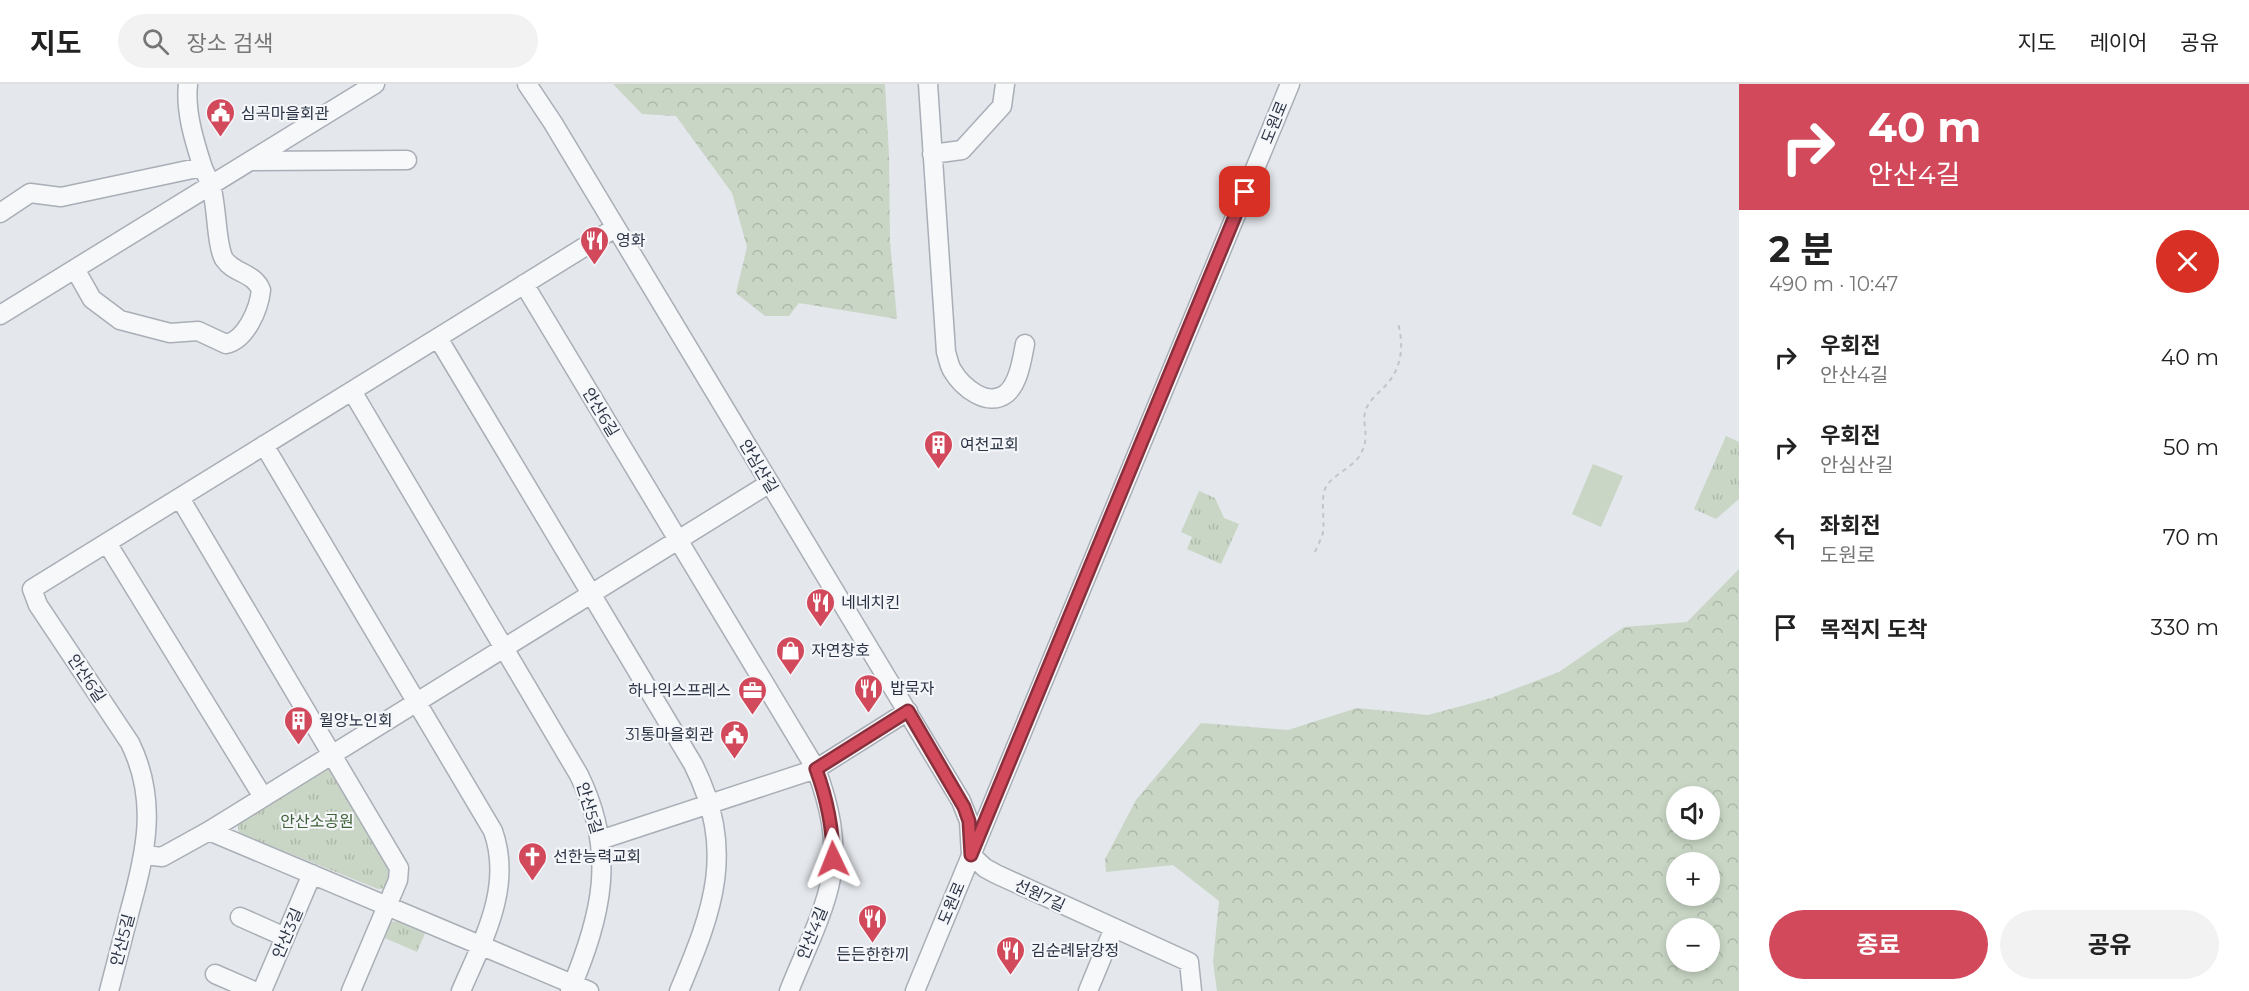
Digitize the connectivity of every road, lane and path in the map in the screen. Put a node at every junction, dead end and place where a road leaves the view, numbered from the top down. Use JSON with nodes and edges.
{"nodes":[{"id":1,"x":188,"y":84,"type":"edge"},
{"id":2,"x":375,"y":84,"type":"edge"},
{"id":3,"x":527,"y":84,"type":"edge"},
{"id":4,"x":928,"y":84,"type":"edge"},
{"id":5,"x":1005,"y":84,"type":"edge"},
{"id":6,"x":1290,"y":84,"type":"edge"},
{"id":7,"x":932,"y":154,"type":"junction"},
{"id":8,"x":406,"y":160,"type":"dead end"},
{"id":9,"x":251,"y":161,"type":"junction"},
{"id":10,"x":202,"y":166,"type":"junction"},
{"id":11,"x":211,"y":185,"type":"junction"},
{"id":12,"x":0,"y":213,"type":"edge"},
{"id":13,"x":615,"y":228,"type":"junction"},
{"id":14,"x":75,"y":269,"type":"junction"},
{"id":15,"x":524,"y":284,"type":"junction"},
{"id":16,"x":0,"y":315,"type":"edge"},
{"id":17,"x":1398,"y":323,"type":"dead end"},
{"id":18,"x":438,"y":338,"type":"junction"},
{"id":19,"x":1025,"y":344,"type":"dead end"},
{"id":20,"x":352,"y":391,"type":"junction"},
{"id":21,"x":264,"y":445,"type":"junction"},
{"id":22,"x":770,"y":483,"type":"junction"},
{"id":23,"x":180,"y":498,"type":"junction"},
{"id":24,"x":678,"y":540,"type":"junction"},
{"id":25,"x":107,"y":543,"type":"junction"},
{"id":26,"x":1314,"y":552,"type":"dead end"},
{"id":27,"x":591,"y":594,"type":"junction"},
{"id":28,"x":504,"y":648,"type":"junction"},
{"id":29,"x":417,"y":702,"type":"junction"},
{"id":30,"x":908,"y":711,"type":"junction"},
{"id":31,"x":332,"y":755,"type":"junction"},
{"id":32,"x":816,"y":769,"type":"junction"},
{"id":33,"x":263,"y":797,"type":"junction"},
{"id":34,"x":710,"y":804,"type":"junction"},
{"id":35,"x":209,"y":831,"type":"junction"},
{"id":36,"x":600,"y":840,"type":"junction"},
{"id":37,"x":145,"y":855,"type":"junction"},
{"id":38,"x":971,"y":855,"type":"junction"},
{"id":39,"x":312,"y":874,"type":"junction"},
{"id":40,"x":387,"y":906,"type":"junction"},
{"id":41,"x":240,"y":917,"type":"dead end"},
{"id":42,"x":1114,"y":928,"type":"junction"},
{"id":43,"x":285,"y":937,"type":"junction"},
{"id":44,"x":480,"y":945,"type":"junction"},
{"id":45,"x":215,"y":974,"type":"dead end"},
{"id":46,"x":578,"y":989,"type":"edge"},
{"id":47,"x":109,"y":991,"type":"edge"},
{"id":48,"x":254,"y":991,"type":"edge"},
{"id":49,"x":262,"y":991,"type":"edge"},
{"id":50,"x":351,"y":991,"type":"edge"},
{"id":51,"x":461,"y":991,"type":"edge"},
{"id":52,"x":679,"y":991,"type":"edge"},
{"id":53,"x":789,"y":991,"type":"edge"},
{"id":54,"x":915,"y":991,"type":"edge"},
{"id":55,"x":1088,"y":991,"type":"edge"},
{"id":56,"x":1192,"y":991,"type":"edge"}],
"edges":[{"from":1,"to":10,"type":"street"},
{"from":2,"to":9,"type":"street"},
{"from":3,"to":13,"type":"street","name":"안심산길"},
{"from":4,"to":7,"type":"street"},
{"from":5,"to":7,"type":"street"},
{"from":6,"to":38,"type":"street","name":"도원로"},
{"from":7,"to":19,"type":"street"},
{"from":8,"to":9,"type":"street"},
{"from":9,"to":11,"type":"street"},
{"from":10,"to":11,"type":"street"},
{"from":10,"to":12,"type":"street"},
{"from":11,"to":14,"type":"street"},
{"from":11,"to":14,"type":"street"},
{"from":13,"to":15,"type":"street","name":"안산6길"},
{"from":13,"to":22,"type":"street","name":"안심산길"},
{"from":14,"to":16,"type":"street"},
{"from":15,"to":18,"type":"street","name":"안산6길"},
{"from":15,"to":24,"type":"street","name":"안산6길"},
{"from":17,"to":26,"type":"path"},
{"from":18,"to":20,"type":"street","name":"안산6길"},
{"from":18,"to":27,"type":"street"},
{"from":20,"to":21,"type":"street","name":"안산6길"},
{"from":20,"to":28,"type":"street"},
{"from":21,"to":23,"type":"street","name":"안산6길"},
{"from":21,"to":29,"type":"street"},
{"from":22,"to":24,"type":"street"},
{"from":22,"to":30,"type":"street","name":"안심산길"},
{"from":23,"to":25,"type":"street","name":"안산6길"},
{"from":23,"to":31,"type":"street"},
{"from":24,"to":27,"type":"street"},
{"from":24,"to":32,"type":"street"},
{"from":25,"to":33,"type":"street"},
{"from":25,"to":37,"type":"street","name":"안산6길"},
{"from":27,"to":28,"type":"street"},
{"from":27,"to":34,"type":"street"},
{"from":28,"to":29,"type":"street"},
{"from":28,"to":36,"type":"street","name":"안산5길"},
{"from":29,"to":31,"type":"street"},
{"from":29,"to":44,"type":"street"},
{"from":30,"to":32,"type":"street"},
{"from":30,"to":38,"type":"street","name":"안심산길"},
{"from":31,"to":33,"type":"street"},
{"from":31,"to":40,"type":"street"},
{"from":32,"to":34,"type":"street"},
{"from":32,"to":53,"type":"street","name":"안산4길"},
{"from":33,"to":35,"type":"street"},
{"from":34,"to":36,"type":"street"},
{"from":34,"to":52,"type":"street"},
{"from":35,"to":37,"type":"street"},
{"from":35,"to":39,"type":"street"},
{"from":36,"to":46,"type":"street","name":"안산5길"},
{"from":37,"to":47,"type":"street","name":"안산5길"},
{"from":38,"to":42,"type":"street","name":"선원7길"},
{"from":38,"to":54,"type":"street","name":"도원로"},
{"from":39,"to":40,"type":"street"},
{"from":39,"to":43,"type":"street","name":"안산3길"},
{"from":40,"to":44,"type":"street"},
{"from":40,"to":50,"type":"street"},
{"from":41,"to":43,"type":"street"},
{"from":42,"to":55,"type":"street"},
{"from":42,"to":56,"type":"street","name":"선원7길"},
{"from":43,"to":49,"type":"street","name":"안산3길"},
{"from":44,"to":46,"type":"street"},
{"from":44,"to":51,"type":"street"},
{"from":45,"to":48,"type":"street"}]}
